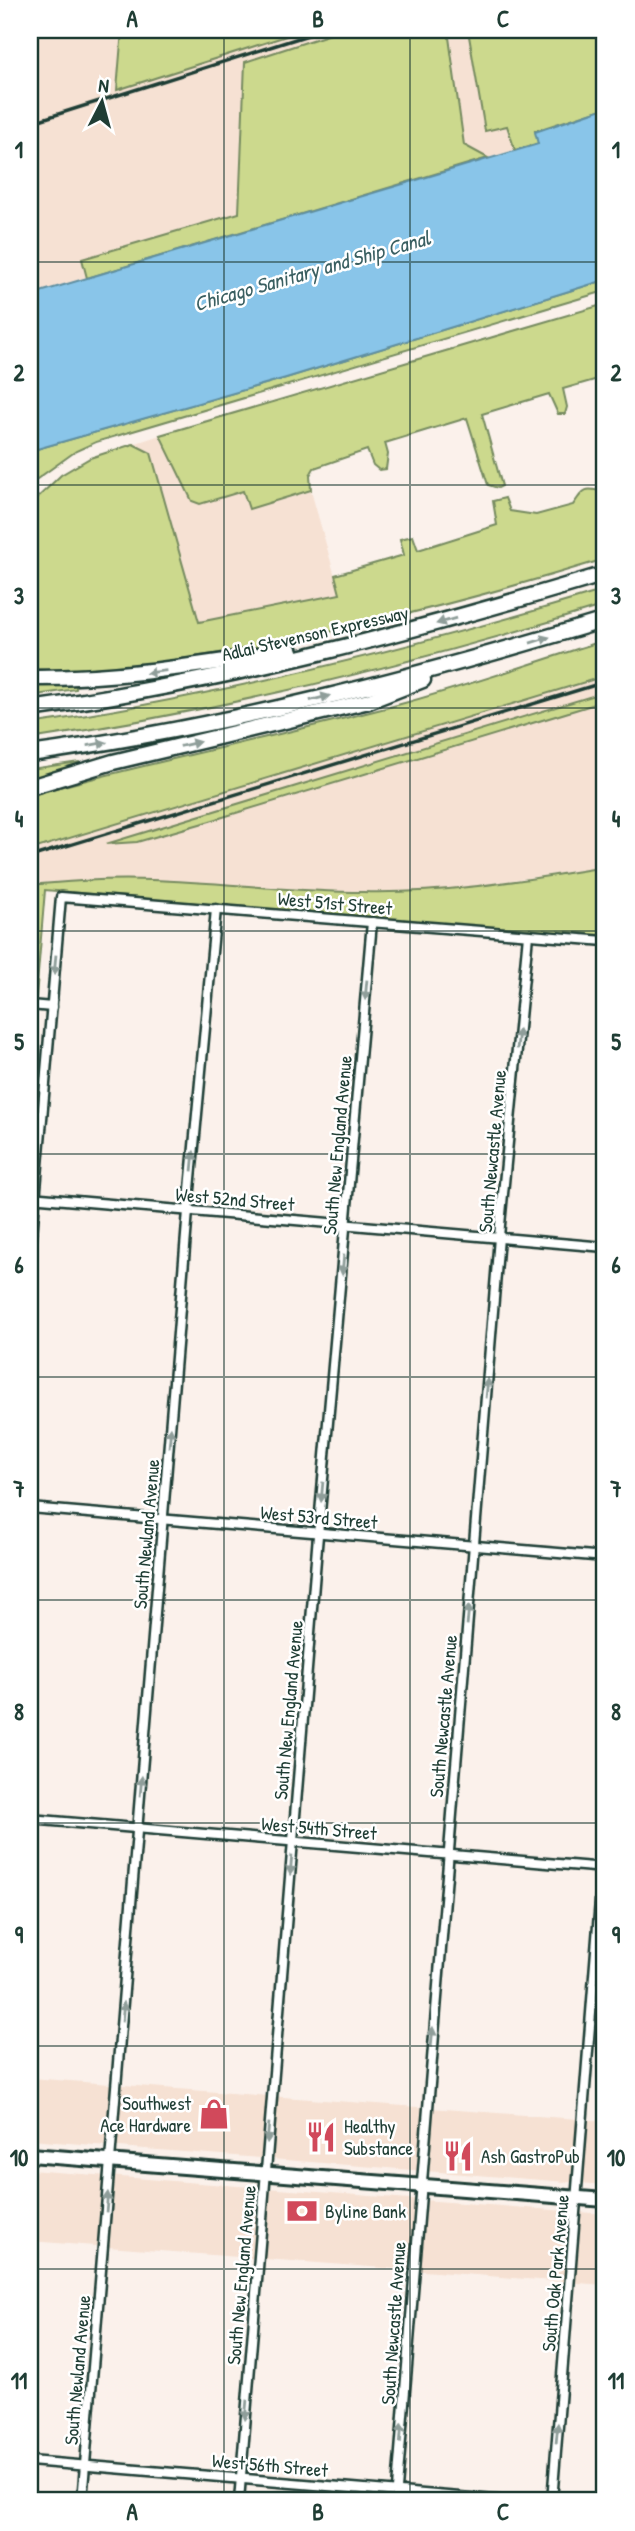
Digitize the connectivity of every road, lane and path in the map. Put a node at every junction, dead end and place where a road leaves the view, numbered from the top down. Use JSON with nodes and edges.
{"nodes":[{"id":1,"x":605,"y":574,"type":"edge"},
{"id":2,"x":605,"y":620,"type":"edge"},
{"id":3,"x":393,"y":636,"type":"junction"},
{"id":4,"x":477,"y":659,"type":"junction"},
{"id":5,"x":30,"y":678,"type":"edge"},
{"id":6,"x":30,"y":709,"type":"edge"},
{"id":7,"x":30,"y":754,"type":"edge"},
{"id":8,"x":30,"y":787,"type":"edge"},
{"id":9,"x":216,"y":909,"type":"junction"},
{"id":10,"x":372,"y":922,"type":"junction"},
{"id":11,"x":528,"y":934,"type":"junction"},
{"id":12,"x":605,"y":941,"type":"edge"},
{"id":13,"x":30,"y":1005,"type":"edge"},
{"id":14,"x":52,"y":1007,"type":"junction"},
{"id":15,"x":33,"y":1198,"type":"edge"},
{"id":16,"x":188,"y":1211,"type":"junction"},
{"id":17,"x":346,"y":1224,"type":"junction"},
{"id":18,"x":499,"y":1237,"type":"junction"},
{"id":19,"x":605,"y":1247,"type":"edge"},
{"id":20,"x":30,"y":1259,"type":"edge"},
{"id":21,"x":30,"y":1508,"type":"edge"},
{"id":22,"x":164,"y":1520,"type":"junction"},
{"id":23,"x":318,"y":1533,"type":"junction"},
{"id":24,"x":474,"y":1546,"type":"junction"},
{"id":25,"x":605,"y":1557,"type":"edge"},
{"id":26,"x":30,"y":1819,"type":"edge"},
{"id":27,"x":137,"y":1828,"type":"junction"},
{"id":28,"x":605,"y":1838,"type":"edge"},
{"id":29,"x":293,"y":1842,"type":"junction"},
{"id":30,"x":447,"y":1855,"type":"junction"},
{"id":31,"x":604,"y":1868,"type":"edge"},
{"id":32,"x":30,"y":2155,"type":"edge"},
{"id":33,"x":110,"y":2162,"type":"junction"},
{"id":34,"x":265,"y":2174,"type":"junction"},
{"id":35,"x":420,"y":2186,"type":"junction"},
{"id":36,"x":576,"y":2198,"type":"junction"},
{"id":37,"x":605,"y":2200,"type":"edge"},
{"id":38,"x":30,"y":2461,"type":"edge"},
{"id":39,"x":85,"y":2465,"type":"junction"},
{"id":40,"x":240,"y":2478,"type":"junction"},
{"id":41,"x":396,"y":2497,"type":"edge"},
{"id":42,"x":82,"y":2501,"type":"edge"},
{"id":43,"x":239,"y":2501,"type":"edge"},
{"id":44,"x":507,"y":2501,"type":"edge"},
{"id":45,"x":552,"y":2501,"type":"edge"}],
"edges":[{"from":1,"to":3,"type":"highway","name":"Adlai Stevenson Expressway","one_way":true},
{"from":4,"to":2,"type":"highway","one_way":true},
{"from":3,"to":5,"type":"highway","one_way":true},
{"from":3,"to":6,"type":"highway","name":"Adlai Stevenson Expressway"},
{"from":7,"to":4,"type":"highway","one_way":true},
{"from":8,"to":4,"type":"highway","one_way":true},
{"from":9,"to":10,"type":"street","name":"West 51st Street"},
{"from":9,"to":14,"type":"street","name":"West 51st Street","one_way":true},
{"from":16,"to":9,"type":"street","name":"South Newland Avenue","one_way":true},
{"from":10,"to":11,"type":"street","name":"West 51st Street"},
{"from":10,"to":17,"type":"street","name":"South New England Avenue","one_way":true},
{"from":11,"to":12,"type":"street","name":"West 51st Street"},
{"from":18,"to":11,"type":"street","name":"South Newcastle Avenue","one_way":true},
{"from":13,"to":14,"type":"street"},
{"from":14,"to":15,"type":"street"},
{"from":15,"to":16,"type":"street","name":"West 52nd Street"},
{"from":15,"to":20,"type":"street"},
{"from":16,"to":17,"type":"street","name":"West 52nd Street"},
{"from":22,"to":16,"type":"street","name":"South Newland Avenue","one_way":true},
{"from":17,"to":18,"type":"street","name":"West 52nd Street"},
{"from":17,"to":23,"type":"street","name":"South New England Avenue","one_way":true},
{"from":18,"to":19,"type":"street","name":"West 52nd Street"},
{"from":24,"to":18,"type":"street","name":"South Newcastle Avenue","one_way":true},
{"from":21,"to":22,"type":"street","name":"West 53rd Street"},
{"from":22,"to":23,"type":"street","name":"West 53rd Street"},
{"from":27,"to":22,"type":"street","name":"South Newland Avenue","one_way":true},
{"from":23,"to":24,"type":"street","name":"West 53rd Street"},
{"from":23,"to":29,"type":"street","name":"South New England Avenue"},
{"from":24,"to":25,"type":"street","name":"West 53rd Street"},
{"from":30,"to":24,"type":"street","name":"South Newcastle Avenue","one_way":true},
{"from":26,"to":27,"type":"street","name":"West 54th Street"},
{"from":27,"to":29,"type":"street","name":"West 54th Street"},
{"from":33,"to":27,"type":"street","name":"South Newland Avenue","one_way":true},
{"from":28,"to":31,"type":"street","name":"South Oak Park Avenue"},
{"from":29,"to":30,"type":"street","name":"West 54th Street"},
{"from":29,"to":34,"type":"street","name":"South New England Avenue","one_way":true},
{"from":30,"to":31,"type":"street","name":"West 54th Street"},
{"from":35,"to":30,"type":"street","name":"South Newcastle Avenue","one_way":true},
{"from":31,"to":36,"type":"street","name":"South Oak Park Avenue"},
{"from":32,"to":33,"type":"main road"},
{"from":33,"to":34,"type":"main road"},
{"from":39,"to":33,"type":"street","name":"South Newland Avenue","one_way":true},
{"from":34,"to":35,"type":"main road"},
{"from":34,"to":40,"type":"street","name":"South New England Avenue","one_way":true},
{"from":35,"to":36,"type":"main road"},
{"from":41,"to":35,"type":"street","name":"South Newcastle Avenue","one_way":true},
{"from":36,"to":37,"type":"main road"},
{"from":45,"to":36,"type":"street","name":"South Oak Park Avenue","one_way":true},
{"from":38,"to":39,"type":"street","name":"West 56th Street"},
{"from":39,"to":40,"type":"street","name":"West 56th Street"},
{"from":39,"to":42,"type":"street","name":"South Newland Avenue"},
{"from":40,"to":41,"type":"street","name":"West 56th Street"},
{"from":40,"to":43,"type":"street","name":"South New England Avenue"},
{"from":41,"to":44,"type":"street","name":"West 56th Street"}]}
